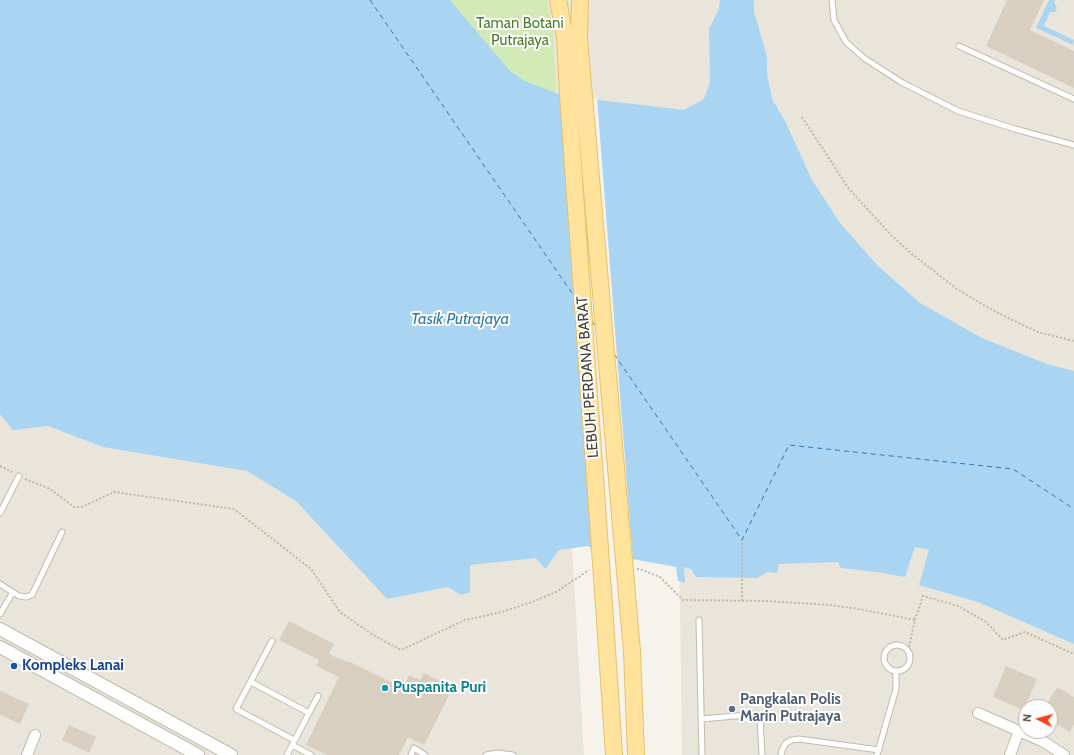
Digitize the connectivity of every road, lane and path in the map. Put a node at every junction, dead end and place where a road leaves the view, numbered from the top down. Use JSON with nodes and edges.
{"nodes":[{"id":1,"x":558,"y":0,"type":"edge"},
{"id":2,"x":580,"y":0,"type":"edge"},
{"id":3,"x":832,"y":0,"type":"edge"},
{"id":4,"x":572,"y":38,"type":"junction"},
{"id":5,"x":959,"y":46,"type":"dead end"},
{"id":6,"x":1074,"y":99,"type":"edge"},
{"id":7,"x":802,"y":117,"type":"dead end"},
{"id":8,"x":1074,"y":145,"type":"edge"},
{"id":9,"x":1074,"y":341,"type":"edge"},
{"id":10,"x":0,"y":466,"type":"edge"},
{"id":11,"x":19,"y":476,"type":"junction"},
{"id":12,"x":0,"y":513,"type":"edge"},
{"id":13,"x":62,"y":532,"type":"dead end"},
{"id":14,"x":742,"y":540,"type":"dead end"},
{"id":15,"x":591,"y":569,"type":"dead end"},
{"id":16,"x":633,"y":569,"type":"dead end"},
{"id":17,"x":0,"y":584,"type":"edge"},
{"id":18,"x":13,"y":592,"type":"junction"},
{"id":19,"x":742,"y":601,"type":"junction"},
{"id":20,"x":0,"y":614,"type":"edge"},
{"id":21,"x":699,"y":620,"type":"dead end"},
{"id":22,"x":915,"y":620,"type":"junction"},
{"id":23,"x":0,"y":629,"type":"edge"},
{"id":24,"x":272,"y":641,"type":"dead end"},
{"id":25,"x":0,"y":647,"type":"edge"},
{"id":26,"x":908,"y":652,"type":"junction"},
{"id":27,"x":1074,"y":654,"type":"edge"},
{"id":28,"x":896,"y":671,"type":"junction"},
{"id":29,"x":251,"y":682,"type":"junction"},
{"id":30,"x":318,"y":696,"type":"dead end"},
{"id":31,"x":309,"y":713,"type":"junction"},
{"id":32,"x":978,"y":713,"type":"dead end"},
{"id":33,"x":701,"y":719,"type":"junction"},
{"id":34,"x":1018,"y":731,"type":"edge"},
{"id":35,"x":1018,"y":734,"type":"edge"},
{"id":36,"x":35,"y":735,"type":"dead end"},
{"id":37,"x":1037,"y":739,"type":"edge"},
{"id":38,"x":204,"y":741,"type":"junction"},
{"id":39,"x":293,"y":743,"type":"junction"},
{"id":40,"x":878,"y":753,"type":"edge"},
{"id":41,"x":496,"y":754,"type":"edge"},
{"id":42,"x":27,"y":755,"type":"edge"},
{"id":43,"x":197,"y":755,"type":"edge"},
{"id":44,"x":231,"y":755,"type":"edge"},
{"id":45,"x":287,"y":755,"type":"edge"},
{"id":46,"x":311,"y":755,"type":"edge"},
{"id":47,"x":411,"y":755,"type":"edge"},
{"id":48,"x":425,"y":755,"type":"edge"},
{"id":49,"x":486,"y":755,"type":"edge"},
{"id":50,"x":513,"y":755,"type":"edge"},
{"id":51,"x":614,"y":755,"type":"edge"},
{"id":52,"x":636,"y":755,"type":"edge"},
{"id":53,"x":702,"y":755,"type":"edge"},
{"id":54,"x":762,"y":755,"type":"edge"},
{"id":55,"x":781,"y":755,"type":"edge"},
{"id":56,"x":1010,"y":755,"type":"edge"},
{"id":57,"x":1064,"y":755,"type":"edge"}],
"edges":[{"from":1,"to":4,"type":"main road","name":"LEBUH PERDANA BARAT"},
{"from":2,"to":4,"type":"main road","name":"LEBUH PERDANA BARAT"},
{"from":3,"to":8,"type":"lane"},
{"from":4,"to":51,"type":"main road","name":"LEBUH PERDANA BARAT","bridge":true},
{"from":4,"to":52,"type":"main road","name":"LEBUH PERDANA BARAT","bridge":true},
{"from":5,"to":6,"type":"lane"},
{"from":7,"to":9,"type":"path"},
{"from":10,"to":11,"type":"path"},
{"from":11,"to":12,"type":"lane"},
{"from":11,"to":15,"type":"path"},
{"from":13,"to":18,"type":"lane"},
{"from":14,"to":19,"type":"path"},
{"from":16,"to":19,"type":"path"},
{"from":17,"to":18,"type":"lane"},
{"from":18,"to":20,"type":"lane"},
{"from":19,"to":22,"type":"path"},
{"from":21,"to":33,"type":"lane"},
{"from":22,"to":26,"type":"path"},
{"from":22,"to":27,"type":"path"},
{"from":23,"to":38,"type":"street"},
{"from":24,"to":29,"type":"lane"},
{"from":25,"to":43,"type":"street"},
{"from":26,"to":28,"type":"lane"},
{"from":26,"to":28,"type":"lane"},
{"from":28,"to":40,"type":"lane"},
{"from":29,"to":31,"type":"lane"},
{"from":29,"to":39,"type":"lane"},
{"from":30,"to":31,"type":"lane"},
{"from":31,"to":39,"type":"lane"},
{"from":32,"to":34,"type":"street"},
{"from":33,"to":53,"type":"lane"},
{"from":33,"to":54,"type":"lane"},
{"from":35,"to":56,"type":"street"},
{"from":36,"to":42,"type":"street"},
{"from":37,"to":57,"type":"street"},
{"from":38,"to":43,"type":"street"},
{"from":38,"to":44,"type":"street"},
{"from":39,"to":45,"type":"lane"},
{"from":39,"to":46,"type":"lane"},
{"from":40,"to":55,"type":"lane"},
{"from":41,"to":49,"type":"lane"},
{"from":41,"to":50,"type":"lane"},
{"from":47,"to":48,"type":"lane"}]}
